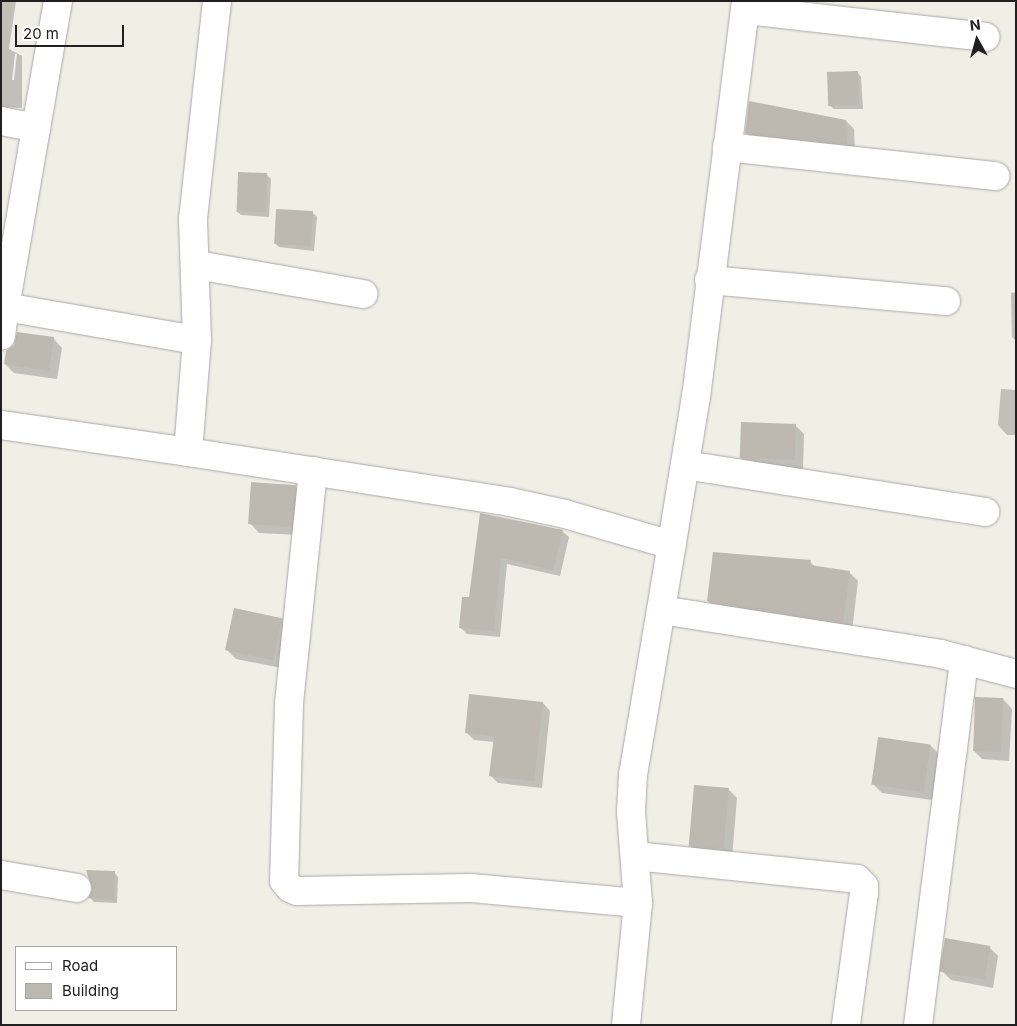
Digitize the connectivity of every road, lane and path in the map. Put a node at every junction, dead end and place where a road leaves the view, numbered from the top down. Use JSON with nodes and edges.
{"nodes":[{"id":1,"x":58,"y":1,"type":"edge"},
{"id":2,"x":217,"y":1,"type":"edge"},
{"id":3,"x":745,"y":6,"type":"edge"},
{"id":4,"x":985,"y":37,"type":"dead end"},
{"id":5,"x":1,"y":121,"type":"edge"},
{"id":6,"x":36,"y":128,"type":"junction"},
{"id":7,"x":727,"y":147,"type":"junction"},
{"id":8,"x":995,"y":176,"type":"dead end"},
{"id":9,"x":197,"y":265,"type":"junction"},
{"id":10,"x":709,"y":280,"type":"junction"},
{"id":11,"x":363,"y":294,"type":"dead end"},
{"id":12,"x":946,"y":301,"type":"dead end"},
{"id":13,"x":3,"y":306,"type":"edge"},
{"id":14,"x":1,"y":336,"type":"edge"},
{"id":15,"x":197,"y":340,"type":"junction"},
{"id":16,"x":1,"y":425,"type":"edge"},
{"id":17,"x":188,"y":452,"type":"junction"},
{"id":18,"x":685,"y":465,"type":"junction"},
{"id":19,"x":313,"y":471,"type":"junction"},
{"id":20,"x":985,"y":512,"type":"dead end"},
{"id":21,"x":672,"y":545,"type":"junction"},
{"id":22,"x":661,"y":610,"type":"junction"},
{"id":23,"x":964,"y":660,"type":"junction"},
{"id":24,"x":1016,"y":674,"type":"edge"},
{"id":25,"x":635,"y":856,"type":"junction"},
{"id":26,"x":1,"y":875,"type":"edge"},
{"id":27,"x":77,"y":888,"type":"dead end"},
{"id":28,"x":638,"y":903,"type":"junction"},
{"id":29,"x":626,"y":1025,"type":"edge"},
{"id":30,"x":846,"y":1025,"type":"edge"},
{"id":31,"x":918,"y":1025,"type":"edge"}],
"edges":[{"from":1,"to":6,"type":"street"},
{"from":2,"to":9,"type":"street"},
{"from":3,"to":4,"type":"street"},
{"from":3,"to":7,"type":"street"},
{"from":5,"to":6,"type":"street"},
{"from":6,"to":13,"type":"street"},
{"from":7,"to":8,"type":"street"},
{"from":7,"to":10,"type":"street"},
{"from":9,"to":11,"type":"street"},
{"from":9,"to":15,"type":"street"},
{"from":10,"to":12,"type":"street"},
{"from":10,"to":18,"type":"street"},
{"from":13,"to":14,"type":"street"},
{"from":13,"to":15,"type":"street"},
{"from":15,"to":17,"type":"street"},
{"from":16,"to":17,"type":"street"},
{"from":17,"to":19,"type":"street"},
{"from":18,"to":20,"type":"street"},
{"from":18,"to":21,"type":"street"},
{"from":19,"to":21,"type":"street"},
{"from":19,"to":28,"type":"street"},
{"from":21,"to":22,"type":"street"},
{"from":22,"to":23,"type":"street"},
{"from":22,"to":25,"type":"street"},
{"from":23,"to":24,"type":"street"},
{"from":23,"to":31,"type":"street"},
{"from":25,"to":28,"type":"street"},
{"from":25,"to":30,"type":"street"},
{"from":26,"to":27,"type":"street"},
{"from":28,"to":29,"type":"street"}]}
